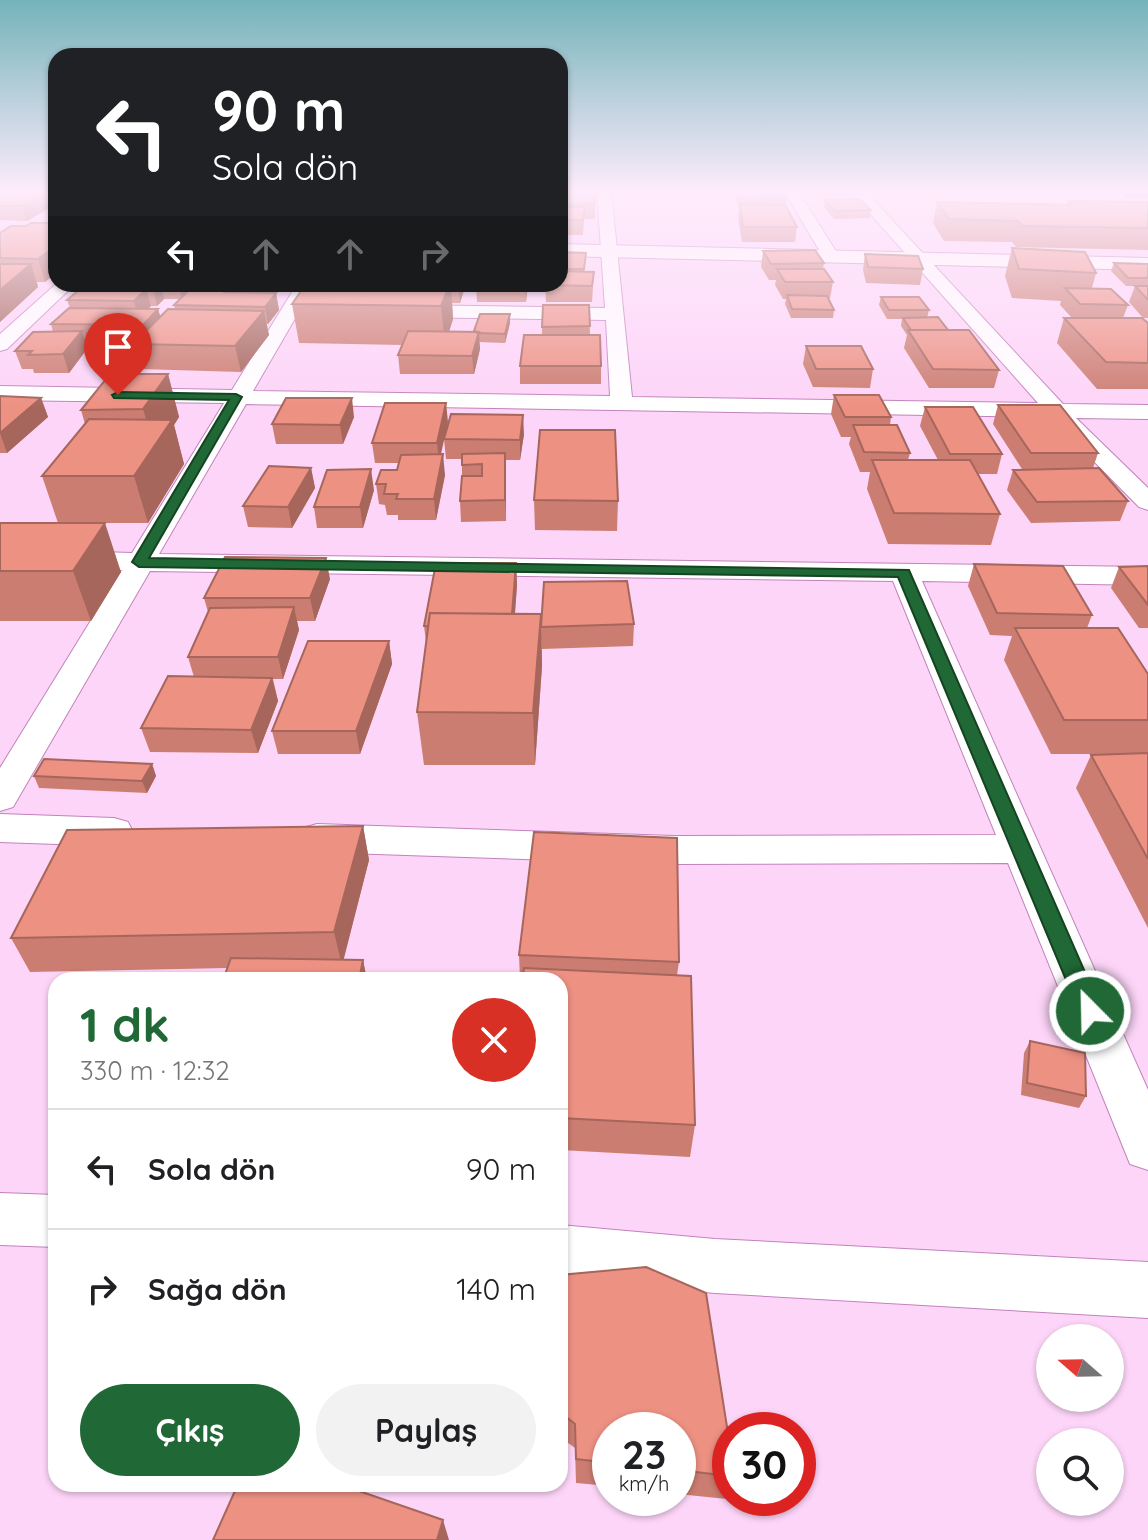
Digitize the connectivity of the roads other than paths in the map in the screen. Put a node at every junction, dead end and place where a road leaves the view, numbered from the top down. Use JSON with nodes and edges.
{"nodes":[{"id":1,"x":612,"y":263,"type":"edge"},
{"id":2,"x":920,"y":263,"type":"edge"},
{"id":3,"x":1110,"y":263,"type":"edge"},
{"id":4,"x":1148,"y":264,"type":"edge"},
{"id":5,"x":57,"y":292,"type":"edge"},
{"id":6,"x":300,"y":301,"type":"edge"},
{"id":7,"x":383,"y":311,"type":"edge"},
{"id":8,"x":615,"y":314,"type":"junction"},
{"id":9,"x":0,"y":345,"type":"edge"},
{"id":10,"x":0,"y":393,"type":"edge"},
{"id":11,"x":236,"y":397,"type":"junction"},
{"id":12,"x":621,"y":403,"type":"junction"},
{"id":13,"x":1057,"y":411,"type":"junction"},
{"id":14,"x":1148,"y":412,"type":"edge"},
{"id":15,"x":1148,"y":502,"type":"edge"},
{"id":16,"x":0,"y":557,"type":"edge"},
{"id":17,"x":139,"y":562,"type":"junction"},
{"id":18,"x":904,"y":573,"type":"junction"},
{"id":19,"x":1148,"y":576,"type":"edge"},
{"id":20,"x":0,"y":798,"type":"edge"},
{"id":21,"x":0,"y":828,"type":"edge"},
{"id":22,"x":157,"y":833,"type":"edge"},
{"id":23,"x":282,"y":837,"type":"edge"},
{"id":24,"x":1021,"y":849,"type":"junction"},
{"id":25,"x":1148,"y":1147,"type":"edge"},
{"id":26,"x":0,"y":1219,"type":"edge"},
{"id":27,"x":48,"y":1221,"type":"edge"},
{"id":28,"x":568,"y":1253,"type":"edge"},
{"id":29,"x":1148,"y":1290,"type":"edge"}],
"edges":[{"from":1,"to":8,"type":"street"},
{"from":2,"to":13,"type":"street"},
{"from":3,"to":4,"type":"street"},
{"from":5,"to":9,"type":"street"},
{"from":6,"to":11,"type":"street"},
{"from":7,"to":8,"type":"street"},
{"from":8,"to":12,"type":"street"},
{"from":10,"to":11,"type":"street"},
{"from":11,"to":12,"type":"street"},
{"from":11,"to":17,"type":"street"},
{"from":12,"to":13,"type":"street"},
{"from":13,"to":14,"type":"street"},
{"from":13,"to":15,"type":"street"},
{"from":16,"to":17,"type":"street"},
{"from":17,"to":18,"type":"street"},
{"from":17,"to":20,"type":"street"},
{"from":18,"to":19,"type":"street"},
{"from":18,"to":24,"type":"street"},
{"from":21,"to":22,"type":"street"},
{"from":23,"to":24,"type":"street"},
{"from":24,"to":25,"type":"street"},
{"from":26,"to":27,"type":"street"},
{"from":28,"to":29,"type":"street"}]}
